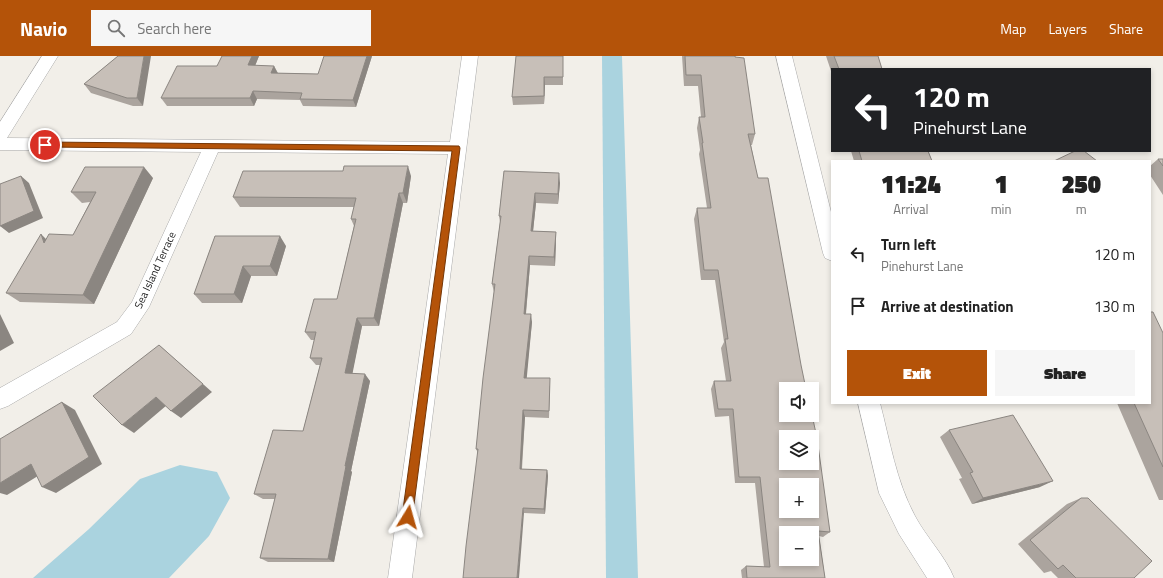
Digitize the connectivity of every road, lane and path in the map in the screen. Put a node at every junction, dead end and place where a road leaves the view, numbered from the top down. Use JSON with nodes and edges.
{"nodes":[{"id":1,"x":50,"y":56,"type":"edge"},
{"id":2,"x":470,"y":56,"type":"edge"},
{"id":3,"x":784,"y":56,"type":"edge"},
{"id":4,"x":28,"y":89,"type":"junction"},
{"id":5,"x":0,"y":106,"type":"edge"},
{"id":6,"x":0,"y":135,"type":"edge"},
{"id":7,"x":0,"y":144,"type":"edge"},
{"id":8,"x":212,"y":146,"type":"junction"},
{"id":9,"x":456,"y":148,"type":"junction"},
{"id":10,"x":831,"y":249,"type":"edge"},
{"id":11,"x":0,"y":399,"type":"edge"},
{"id":12,"x":869,"y":404,"type":"edge"},
{"id":13,"x":400,"y":578,"type":"edge"},
{"id":14,"x":942,"y":578,"type":"edge"}],
"edges":[{"from":1,"to":4,"type":"street"},
{"from":2,"to":9,"type":"street"},
{"from":3,"to":10,"type":"street"},
{"from":4,"to":5,"type":"street"},
{"from":4,"to":6,"type":"street"},
{"from":7,"to":8,"type":"street"},
{"from":8,"to":9,"type":"street"},
{"from":8,"to":11,"type":"street","name":"Sea Island Terrace"},
{"from":9,"to":13,"type":"street"},
{"from":12,"to":14,"type":"street"}]}
